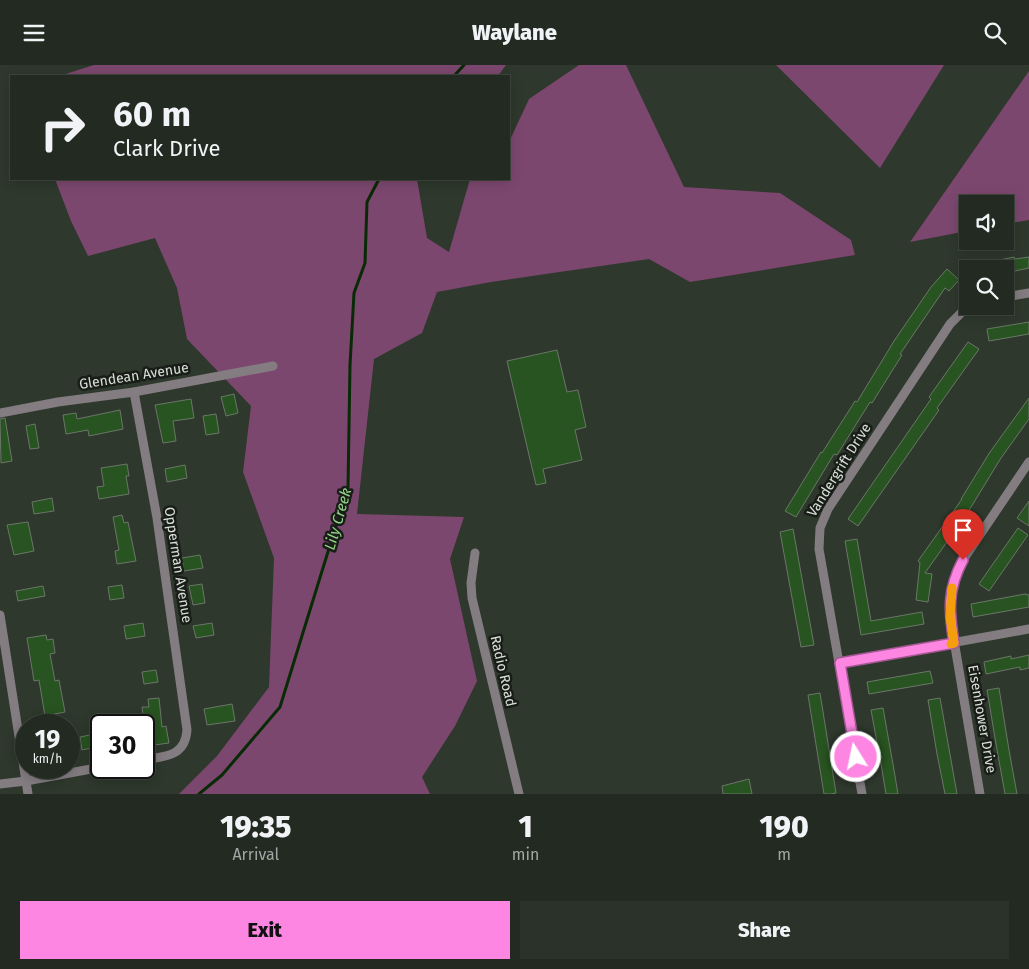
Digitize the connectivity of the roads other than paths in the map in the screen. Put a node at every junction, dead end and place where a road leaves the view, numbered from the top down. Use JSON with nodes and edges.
{"nodes":[{"id":1,"x":1029,"y":293,"type":"edge"},
{"id":2,"x":1014,"y":296,"type":"edge"},
{"id":3,"x":959,"y":315,"type":"edge"},
{"id":4,"x":273,"y":366,"type":"dead end"},
{"id":5,"x":134,"y":392,"type":"junction"},
{"id":6,"x":0,"y":413,"type":"edge"},
{"id":7,"x":1029,"y":462,"type":"edge"},
{"id":8,"x":475,"y":553,"type":"dead end"},
{"id":9,"x":0,"y":615,"type":"edge"},
{"id":10,"x":1029,"y":629,"type":"edge"},
{"id":11,"x":954,"y":643,"type":"junction"},
{"id":12,"x":840,"y":663,"type":"junction"},
{"id":13,"x":155,"y":758,"type":"edge"},
{"id":14,"x":90,"y":769,"type":"edge"},
{"id":15,"x":26,"y":781,"type":"junction"},
{"id":16,"x":0,"y":784,"type":"edge"},
{"id":17,"x":28,"y":794,"type":"edge"},
{"id":18,"x":519,"y":794,"type":"edge"},
{"id":19,"x":862,"y":794,"type":"edge"},
{"id":20,"x":980,"y":794,"type":"edge"}],
"edges":[{"from":1,"to":2,"type":"street"},
{"from":3,"to":12,"type":"street","name":"Vandergrift Drive"},
{"from":4,"to":5,"type":"street","name":"Glendean Avenue"},
{"from":5,"to":6,"type":"street","name":"Glendean Avenue"},
{"from":5,"to":13,"type":"street","name":"Opperman Avenue"},
{"from":7,"to":11,"type":"street","name":"Eisenhower Drive"},
{"from":8,"to":18,"type":"street","name":"Radio Road"},
{"from":9,"to":15,"type":"street"},
{"from":10,"to":11,"type":"street"},
{"from":11,"to":12,"type":"street"},
{"from":11,"to":20,"type":"street","name":"Eisenhower Drive"},
{"from":12,"to":19,"type":"street","name":"Vandergrift Drive"},
{"from":14,"to":15,"type":"street"},
{"from":15,"to":16,"type":"street"},
{"from":15,"to":17,"type":"street"}]}
